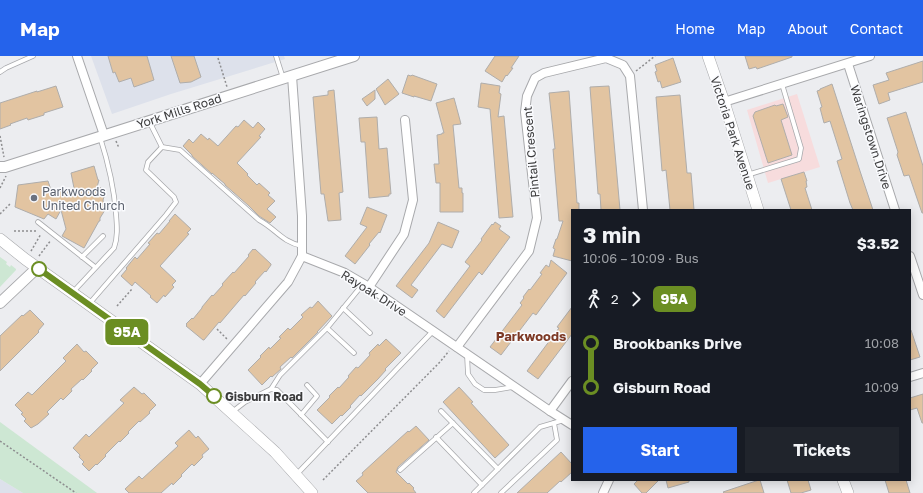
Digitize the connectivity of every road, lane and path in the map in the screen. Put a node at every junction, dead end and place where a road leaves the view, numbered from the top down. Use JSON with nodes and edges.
{"nodes":[{"id":1,"x":33,"y":56,"type":"edge"},
{"id":2,"x":77,"y":56,"type":"edge"},
{"id":3,"x":276,"y":56,"type":"edge"},
{"id":4,"x":354,"y":56,"type":"edge"},
{"id":5,"x":655,"y":56,"type":"edge"},
{"id":6,"x":708,"y":56,"type":"edge"},
{"id":7,"x":870,"y":56,"type":"edge"},
{"id":8,"x":218,"y":58,"type":"dead end"},
{"id":9,"x":848,"y":64,"type":"junction"},
{"id":10,"x":0,"y":72,"type":"edge"},
{"id":11,"x":630,"y":76,"type":"junction"},
{"id":12,"x":287,"y":77,"type":"junction"},
{"id":13,"x":782,"y":84,"type":"junction"},
{"id":14,"x":230,"y":95,"type":"junction"},
{"id":15,"x":724,"y":102,"type":"junction"},
{"id":16,"x":405,"y":120,"type":"dead end"},
{"id":17,"x":149,"y":121,"type":"junction"},
{"id":18,"x":0,"y":136,"type":"edge"},
{"id":19,"x":102,"y":136,"type":"junction"},
{"id":20,"x":115,"y":139,"type":"dead end"},
{"id":21,"x":162,"y":147,"type":"junction"},
{"id":22,"x":119,"y":148,"type":"dead end"},
{"id":23,"x":3,"y":168,"type":"edge"},
{"id":24,"x":747,"y":175,"type":"junction"},
{"id":25,"x":0,"y":188,"type":"edge"},
{"id":26,"x":11,"y":203,"type":"dead end"},
{"id":27,"x":643,"y":209,"type":"edge"},
{"id":28,"x":758,"y":209,"type":"edge"},
{"id":29,"x":895,"y":209,"type":"edge"},
{"id":30,"x":0,"y":214,"type":"edge"},
{"id":31,"x":38,"y":222,"type":"dead end"},
{"id":32,"x":14,"y":231,"type":"dead end"},
{"id":33,"x":103,"y":236,"type":"dead end"},
{"id":34,"x":0,"y":239,"type":"edge"},
{"id":35,"x":53,"y":239,"type":"dead end"},
{"id":36,"x":302,"y":246,"type":"junction"},
{"id":37,"x":302,"y":256,"type":"junction"},
{"id":38,"x":82,"y":257,"type":"junction"},
{"id":39,"x":911,"y":259,"type":"edge"},
{"id":40,"x":31,"y":264,"type":"junction"},
{"id":41,"x":95,"y":267,"type":"junction"},
{"id":42,"x":366,"y":286,"type":"junction"},
{"id":43,"x":132,"y":289,"type":"dead end"},
{"id":44,"x":72,"y":293,"type":"junction"},
{"id":45,"x":923,"y":296,"type":"edge"},
{"id":46,"x":0,"y":303,"type":"edge"},
{"id":47,"x":89,"y":305,"type":"junction"},
{"id":48,"x":117,"y":306,"type":"dead end"},
{"id":49,"x":343,"y":308,"type":"junction"},
{"id":50,"x":327,"y":328,"type":"junction"},
{"id":51,"x":217,"y":329,"type":"dead end"},
{"id":52,"x":433,"y":331,"type":"junction"},
{"id":53,"x":370,"y":333,"type":"dead end"},
{"id":54,"x":233,"y":345,"type":"junction"},
{"id":55,"x":455,"y":346,"type":"junction"},
{"id":56,"x":354,"y":353,"type":"dead end"},
{"id":57,"x":467,"y":354,"type":"junction"},
{"id":58,"x":923,"y":373,"type":"edge"},
{"id":59,"x":911,"y":377,"type":"edge"},
{"id":60,"x":571,"y":382,"type":"edge"},
{"id":61,"x":200,"y":384,"type":"junction"},
{"id":62,"x":307,"y":385,"type":"dead end"},
{"id":63,"x":515,"y":387,"type":"junction"},
{"id":64,"x":271,"y":389,"type":"junction"},
{"id":65,"x":441,"y":411,"type":"dead end"},
{"id":66,"x":550,"y":411,"type":"junction"},
{"id":67,"x":232,"y":413,"type":"junction"},
{"id":68,"x":301,"y":415,"type":"junction"},
{"id":69,"x":564,"y":420,"type":"junction"},
{"id":70,"x":453,"y":423,"type":"junction"},
{"id":71,"x":554,"y":423,"type":"junction"},
{"id":72,"x":571,"y":424,"type":"edge"},
{"id":73,"x":436,"y":437,"type":"junction"},
{"id":74,"x":0,"y":441,"type":"edge"},
{"id":75,"x":328,"y":442,"type":"junction"},
{"id":76,"x":498,"y":469,"type":"junction"},
{"id":77,"x":400,"y":470,"type":"dead end"},
{"id":78,"x":296,"y":475,"type":"junction"},
{"id":79,"x":323,"y":480,"type":"dead end"},
{"id":80,"x":609,"y":481,"type":"edge"},
{"id":81,"x":843,"y":481,"type":"edge"},
{"id":82,"x":482,"y":485,"type":"junction"},
{"id":83,"x":76,"y":493,"type":"edge"},
{"id":84,"x":312,"y":493,"type":"edge"},
{"id":85,"x":474,"y":493,"type":"edge"},
{"id":86,"x":501,"y":493,"type":"edge"},
{"id":87,"x":603,"y":493,"type":"edge"},
{"id":88,"x":848,"y":493,"type":"edge"}],
"edges":[{"from":1,"to":10,"type":"lane"},
{"from":2,"to":19,"type":"street"},
{"from":3,"to":12,"type":"lane"},
{"from":4,"to":12,"type":"street","name":"York Mills Road"},
{"from":5,"to":11,"type":"path"},
{"from":6,"to":15,"type":"main road","name":"Victoria Park Avenue"},
{"from":7,"to":9,"type":"street"},
{"from":8,"to":14,"type":"path"},
{"from":9,"to":13,"type":"street"},
{"from":9,"to":29,"type":"street","name":"Waringstown Drive"},
{"from":11,"to":27,"type":"street"},
{"from":11,"to":55,"type":"street","name":"Pintail Crescent"},
{"from":12,"to":14,"type":"street","name":"York Mills Road"},
{"from":12,"to":36,"type":"street"},
{"from":13,"to":15,"type":"street"},
{"from":13,"to":24,"type":"lane"},
{"from":14,"to":17,"type":"street","name":"York Mills Road"},
{"from":15,"to":24,"type":"main road","name":"Victoria Park Avenue"},
{"from":16,"to":42,"type":"street"},
{"from":17,"to":19,"type":"street","name":"York Mills Road"},
{"from":17,"to":21,"type":"lane"},
{"from":18,"to":23,"type":"path"},
{"from":19,"to":23,"type":"street","name":"York Mills Road"},
{"from":19,"to":41,"type":"lane"},
{"from":20,"to":22,"type":"path"},
{"from":21,"to":36,"type":"lane"},
{"from":21,"to":47,"type":"lane"},
{"from":23,"to":25,"type":"path"},
{"from":24,"to":28,"type":"main road","name":"Victoria Park Avenue"},
{"from":26,"to":30,"type":"path"},
{"from":31,"to":38,"type":"lane"},
{"from":32,"to":40,"type":"path"},
{"from":33,"to":38,"type":"lane"},
{"from":34,"to":40,"type":"main road"},
{"from":35,"to":40,"type":"path"},
{"from":36,"to":37,"type":"street"},
{"from":37,"to":42,"type":"street","name":"Rayoak Drive"},
{"from":37,"to":54,"type":"street"},
{"from":38,"to":41,"type":"lane"},
{"from":39,"to":45,"type":"street"},
{"from":40,"to":44,"type":"main road"},
{"from":40,"to":46,"type":"street"},
{"from":41,"to":44,"type":"lane"},
{"from":42,"to":49,"type":"lane"},
{"from":42,"to":52,"type":"street","name":"Rayoak Drive"},
{"from":43,"to":48,"type":"path"},
{"from":44,"to":47,"type":"main road"},
{"from":47,"to":61,"type":"main road"},
{"from":49,"to":50,"type":"lane"},
{"from":49,"to":53,"type":"lane"},
{"from":50,"to":56,"type":"lane"},
{"from":50,"to":64,"type":"lane"},
{"from":51,"to":54,"type":"path"},
{"from":52,"to":55,"type":"street","name":"Rayoak Drive"},
{"from":52,"to":75,"type":"lane"},
{"from":54,"to":61,"type":"street"},
{"from":55,"to":57,"type":"street","name":"Rayoak Drive"},
{"from":55,"to":79,"type":"path"},
{"from":57,"to":63,"type":"street","name":"Rayoak Drive"},
{"from":57,"to":63,"type":"lane"},
{"from":58,"to":59,"type":"street"},
{"from":60,"to":66,"type":"street"},
{"from":61,"to":67,"type":"main road"},
{"from":62,"to":68,"type":"lane"},
{"from":63,"to":66,"type":"street","name":"Rayoak Drive"},
{"from":64,"to":67,"type":"lane"},
{"from":64,"to":68,"type":"lane"},
{"from":65,"to":70,"type":"lane"},
{"from":66,"to":69,"type":"street","name":"Rayoak Drive"},
{"from":67,"to":78,"type":"main road"},
{"from":68,"to":75,"type":"lane"},
{"from":69,"to":71,"type":"lane"},
{"from":69,"to":72,"type":"street","name":"Rayoak Drive"},
{"from":70,"to":73,"type":"lane"},
{"from":70,"to":76,"type":"lane"},
{"from":71,"to":76,"type":"lane"},
{"from":71,"to":86,"type":"lane"},
{"from":73,"to":77,"type":"lane"},
{"from":73,"to":82,"type":"lane"},
{"from":74,"to":83,"type":"path"},
{"from":75,"to":78,"type":"lane"},
{"from":76,"to":82,"type":"lane"},
{"from":78,"to":84,"type":"main road"},
{"from":80,"to":87,"type":"street"},
{"from":81,"to":88,"type":"main road"},
{"from":82,"to":85,"type":"lane"}]}
